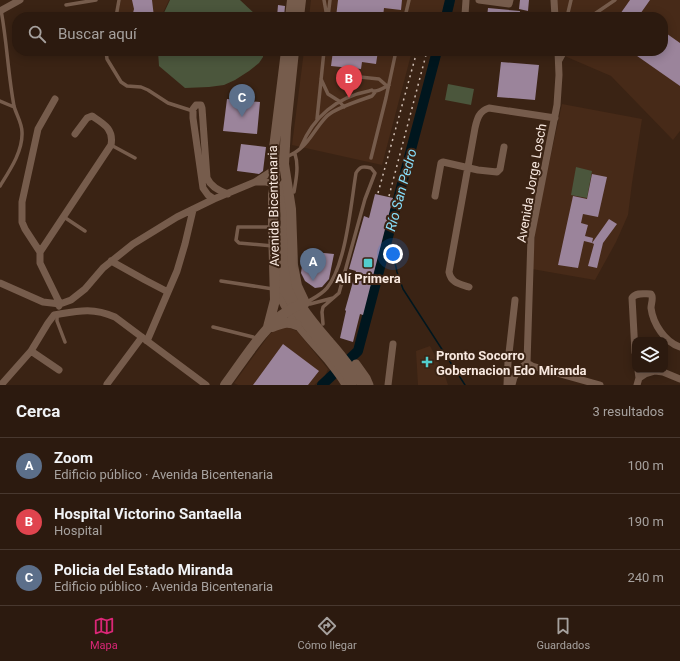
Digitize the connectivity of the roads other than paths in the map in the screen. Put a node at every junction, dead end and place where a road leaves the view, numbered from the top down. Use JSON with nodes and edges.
{"nodes":[{"id":1,"x":20,"y":0,"type":"edge"},
{"id":2,"x":96,"y":0,"type":"edge"},
{"id":3,"x":119,"y":0,"type":"edge"},
{"id":4,"x":292,"y":0,"type":"edge"},
{"id":5,"x":301,"y":0,"type":"edge"},
{"id":6,"x":324,"y":0,"type":"edge"},
{"id":7,"x":330,"y":0,"type":"edge"},
{"id":8,"x":409,"y":0,"type":"edge"},
{"id":9,"x":466,"y":0,"type":"edge"},
{"id":10,"x":479,"y":0,"type":"edge"},
{"id":11,"x":510,"y":0,"type":"edge"},
{"id":12,"x":554,"y":0,"type":"edge"},
{"id":13,"x":571,"y":0,"type":"edge"},
{"id":14,"x":615,"y":0,"type":"edge"},
{"id":15,"x":491,"y":1,"type":"edge"},
{"id":16,"x":66,"y":5,"type":"dead end"},
{"id":17,"x":1,"y":10,"type":"edge"},
{"id":18,"x":117,"y":12,"type":"edge"},
{"id":19,"x":291,"y":12,"type":"edge"},
{"id":20,"x":300,"y":12,"type":"edge"},
{"id":21,"x":327,"y":12,"type":"edge"},
{"id":22,"x":329,"y":12,"type":"edge"},
{"id":23,"x":406,"y":12,"type":"edge"},
{"id":24,"x":465,"y":12,"type":"edge"},
{"id":25,"x":555,"y":12,"type":"edge"},
{"id":26,"x":568,"y":12,"type":"edge"},
{"id":27,"x":597,"y":12,"type":"edge"},
{"id":28,"x":107,"y":56,"type":"edge"},
{"id":29,"x":285,"y":56,"type":"edge"},
{"id":30,"x":293,"y":56,"type":"edge"},
{"id":31,"x":323,"y":56,"type":"edge"},
{"id":32,"x":395,"y":56,"type":"edge"},
{"id":33,"x":558,"y":56,"type":"edge"},
{"id":34,"x":564,"y":56,"type":"edge"},
{"id":35,"x":559,"y":65,"type":"junction"},
{"id":36,"x":341,"y":75,"type":"dead end"},
{"id":37,"x":320,"y":78,"type":"junction"},
{"id":38,"x":388,"y":86,"type":"junction"},
{"id":39,"x":376,"y":91,"type":"junction"},
{"id":40,"x":55,"y":99,"type":"dead end"},
{"id":41,"x":0,"y":101,"type":"edge"},
{"id":42,"x":339,"y":101,"type":"junction"},
{"id":43,"x":14,"y":107,"type":"junction"},
{"id":44,"x":344,"y":107,"type":"junction"},
{"id":45,"x":193,"y":111,"type":"junction"},
{"id":46,"x":555,"y":118,"type":"junction"},
{"id":47,"x":317,"y":119,"type":"junction"},
{"id":48,"x":75,"y":134,"type":"dead end"},
{"id":49,"x":111,"y":145,"type":"junction"},
{"id":50,"x":504,"y":147,"type":"dead end"},
{"id":51,"x":301,"y":148,"type":"junction"},
{"id":52,"x":295,"y":154,"type":"junction"},
{"id":53,"x":135,"y":158,"type":"dead end"},
{"id":54,"x":370,"y":158,"type":"dead end"},
{"id":55,"x":281,"y":163,"type":"junction"},
{"id":56,"x":468,"y":167,"type":"junction"},
{"id":57,"x":255,"y":182,"type":"junction"},
{"id":58,"x":0,"y":186,"type":"edge"},
{"id":59,"x":275,"y":186,"type":"junction"},
{"id":60,"x":294,"y":192,"type":"dead end"},
{"id":61,"x":228,"y":194,"type":"junction"},
{"id":62,"x":435,"y":196,"type":"dead end"},
{"id":63,"x":214,"y":199,"type":"junction"},
{"id":64,"x":280,"y":209,"type":"junction"},
{"id":65,"x":193,"y":210,"type":"junction"},
{"id":66,"x":63,"y":216,"type":"junction"},
{"id":67,"x":272,"y":227,"type":"junction"},
{"id":68,"x":85,"y":231,"type":"dead end"},
{"id":69,"x":274,"y":246,"type":"junction"},
{"id":70,"x":40,"y":252,"type":"junction"},
{"id":71,"x":112,"y":261,"type":"junction"},
{"id":72,"x":221,"y":281,"type":"dead end"},
{"id":73,"x":0,"y":283,"type":"edge"},
{"id":74,"x":276,"y":287,"type":"junction"},
{"id":75,"x":469,"y":287,"type":"dead end"},
{"id":76,"x":168,"y":292,"type":"junction"},
{"id":77,"x":335,"y":298,"type":"junction"},
{"id":78,"x":515,"y":300,"type":"dead end"},
{"id":79,"x":305,"y":303,"type":"junction"},
{"id":80,"x":60,"y":304,"type":"junction"},
{"id":81,"x":287,"y":311,"type":"junction"},
{"id":82,"x":55,"y":315,"type":"junction"},
{"id":83,"x":323,"y":324,"type":"junction"},
{"id":84,"x":297,"y":325,"type":"junction"},
{"id":85,"x":213,"y":326,"type":"dead end"},
{"id":86,"x":267,"y":330,"type":"junction"},
{"id":87,"x":634,"y":337,"type":"edge"},
{"id":88,"x":665,"y":337,"type":"edge"},
{"id":89,"x":145,"y":339,"type":"junction"},
{"id":90,"x":258,"y":341,"type":"junction"},
{"id":91,"x":668,"y":341,"type":"edge"},
{"id":92,"x":65,"y":342,"type":"dead end"},
{"id":93,"x":393,"y":344,"type":"dead end"},
{"id":94,"x":680,"y":347,"type":"edge"},
{"id":95,"x":31,"y":351,"type":"junction"},
{"id":96,"x":527,"y":363,"type":"junction"},
{"id":97,"x":59,"y":370,"type":"dead end"},
{"id":98,"x":9,"y":375,"type":"junction"},
{"id":99,"x":680,"y":378,"type":"edge"},
{"id":100,"x":0,"y":380,"type":"edge"},
{"id":101,"x":638,"y":382,"type":"edge"},
{"id":102,"x":107,"y":384,"type":"edge"},
{"id":103,"x":1,"y":385,"type":"edge"},
{"id":104,"x":206,"y":385,"type":"edge"},
{"id":105,"x":225,"y":385,"type":"edge"},
{"id":106,"x":345,"y":385,"type":"edge"},
{"id":107,"x":352,"y":385,"type":"edge"},
{"id":108,"x":362,"y":385,"type":"edge"},
{"id":109,"x":369,"y":385,"type":"edge"},
{"id":110,"x":388,"y":385,"type":"edge"},
{"id":111,"x":507,"y":385,"type":"edge"},
{"id":112,"x":512,"y":385,"type":"edge"},
{"id":113,"x":600,"y":385,"type":"edge"}],
"edges":[{"from":1,"to":17,"type":"street"},
{"from":2,"to":16,"type":"lane"},
{"from":3,"to":18,"type":"lane"},
{"from":4,"to":19,"type":"main road"},
{"from":5,"to":20,"type":"main road"},
{"from":6,"to":21,"type":"lane"},
{"from":7,"to":22,"type":"lane"},
{"from":8,"to":23,"type":"lane"},
{"from":9,"to":24,"type":"street"},
{"from":10,"to":15,"type":"street"},
{"from":11,"to":15,"type":"street"},
{"from":12,"to":25,"type":"street"},
{"from":13,"to":26,"type":"lane"},
{"from":14,"to":27,"type":"lane"},
{"from":17,"to":43,"type":"lane"},
{"from":28,"to":45,"type":"lane"},
{"from":29,"to":55,"type":"main road","name":"Avenida Bicentenaria"},
{"from":30,"to":55,"type":"main road","name":"Avenida Bicentenaria"},
{"from":31,"to":37,"type":"lane"},
{"from":32,"to":38,"type":"lane"},
{"from":33,"to":35,"type":"street","name":"Avenida Jorge Losch"},
{"from":34,"to":35,"type":"lane"},
{"from":35,"to":46,"type":"street","name":"Avenida Jorge Losch"},
{"from":36,"to":38,"type":"lane"},
{"from":37,"to":42,"type":"lane"},
{"from":37,"to":47,"type":"lane"},
{"from":38,"to":39,"type":"lane"},
{"from":38,"to":54,"type":"lane"},
{"from":39,"to":42,"type":"lane"},
{"from":39,"to":44,"type":"lane"},
{"from":40,"to":70,"type":"street"},
{"from":41,"to":43,"type":"lane"},
{"from":42,"to":44,"type":"lane"},
{"from":42,"to":47,"type":"lane"},
{"from":43,"to":58,"type":"lane"},
{"from":44,"to":51,"type":"lane"},
{"from":45,"to":61,"type":"street"},
{"from":45,"to":63,"type":"street"},
{"from":46,"to":56,"type":"street"},
{"from":46,"to":96,"type":"street","name":"Avenida Jorge Losch"},
{"from":47,"to":51,"type":"lane"},
{"from":48,"to":49,"type":"street"},
{"from":49,"to":53,"type":"lane"},
{"from":49,"to":66,"type":"street"},
{"from":50,"to":56,"type":"street"},
{"from":51,"to":52,"type":"lane"},
{"from":52,"to":55,"type":"lane"},
{"from":52,"to":60,"type":"lane"},
{"from":55,"to":57,"type":"street"},
{"from":55,"to":59,"type":"main road","name":"Avenida Bicentenaria"},
{"from":55,"to":64,"type":"street","name":"Avenida Bicentenaria"},
{"from":55,"to":79,"type":"main road"},
{"from":56,"to":62,"type":"street"},
{"from":56,"to":75,"type":"street"},
{"from":57,"to":59,"type":"street"},
{"from":57,"to":61,"type":"street"},
{"from":59,"to":64,"type":"street","name":"Avenida Bicentenaria"},
{"from":59,"to":67,"type":"main road"},
{"from":61,"to":63,"type":"street"},
{"from":63,"to":65,"type":"street"},
{"from":64,"to":107,"type":"street","name":"Avenida Bicentenaria"},
{"from":64,"to":108,"type":"street","name":"Avenida Bicentenaria"},
{"from":65,"to":71,"type":"street"},
{"from":65,"to":76,"type":"street"},
{"from":66,"to":68,"type":"lane"},
{"from":66,"to":70,"type":"street"},
{"from":67,"to":69,"type":"main road"},
{"from":67,"to":69,"type":"lane"},
{"from":69,"to":74,"type":"main road"},
{"from":70,"to":80,"type":"street"},
{"from":71,"to":76,"type":"street"},
{"from":71,"to":80,"type":"street"},
{"from":72,"to":74,"type":"lane"},
{"from":73,"to":80,"type":"street"},
{"from":74,"to":81,"type":"street"},
{"from":74,"to":86,"type":"main road"},
{"from":76,"to":89,"type":"street"},
{"from":77,"to":79,"type":"lane"},
{"from":77,"to":79,"type":"lane"},
{"from":77,"to":83,"type":"lane"},
{"from":78,"to":111,"type":"street"},
{"from":79,"to":81,"type":"main road"},
{"from":79,"to":83,"type":"street"},
{"from":80,"to":82,"type":"street"},
{"from":81,"to":84,"type":"street"},
{"from":81,"to":86,"type":"main road"},
{"from":82,"to":89,"type":"street"},
{"from":82,"to":92,"type":"lane"},
{"from":82,"to":95,"type":"street"},
{"from":83,"to":109,"type":"street"},
{"from":84,"to":86,"type":"main road"},
{"from":84,"to":106,"type":"street"},
{"from":85,"to":90,"type":"lane"},
{"from":86,"to":90,"type":"main road"},
{"from":87,"to":88,"type":"street"},
{"from":89,"to":102,"type":"street"},
{"from":89,"to":104,"type":"street"},
{"from":90,"to":105,"type":"main road"},
{"from":91,"to":94,"type":"street"},
{"from":93,"to":110,"type":"street"},
{"from":95,"to":97,"type":"street"},
{"from":95,"to":98,"type":"street"},
{"from":96,"to":112,"type":"street"},
{"from":96,"to":113,"type":"street"},
{"from":98,"to":100,"type":"street"},
{"from":98,"to":103,"type":"street"},
{"from":99,"to":101,"type":"street"}]}
